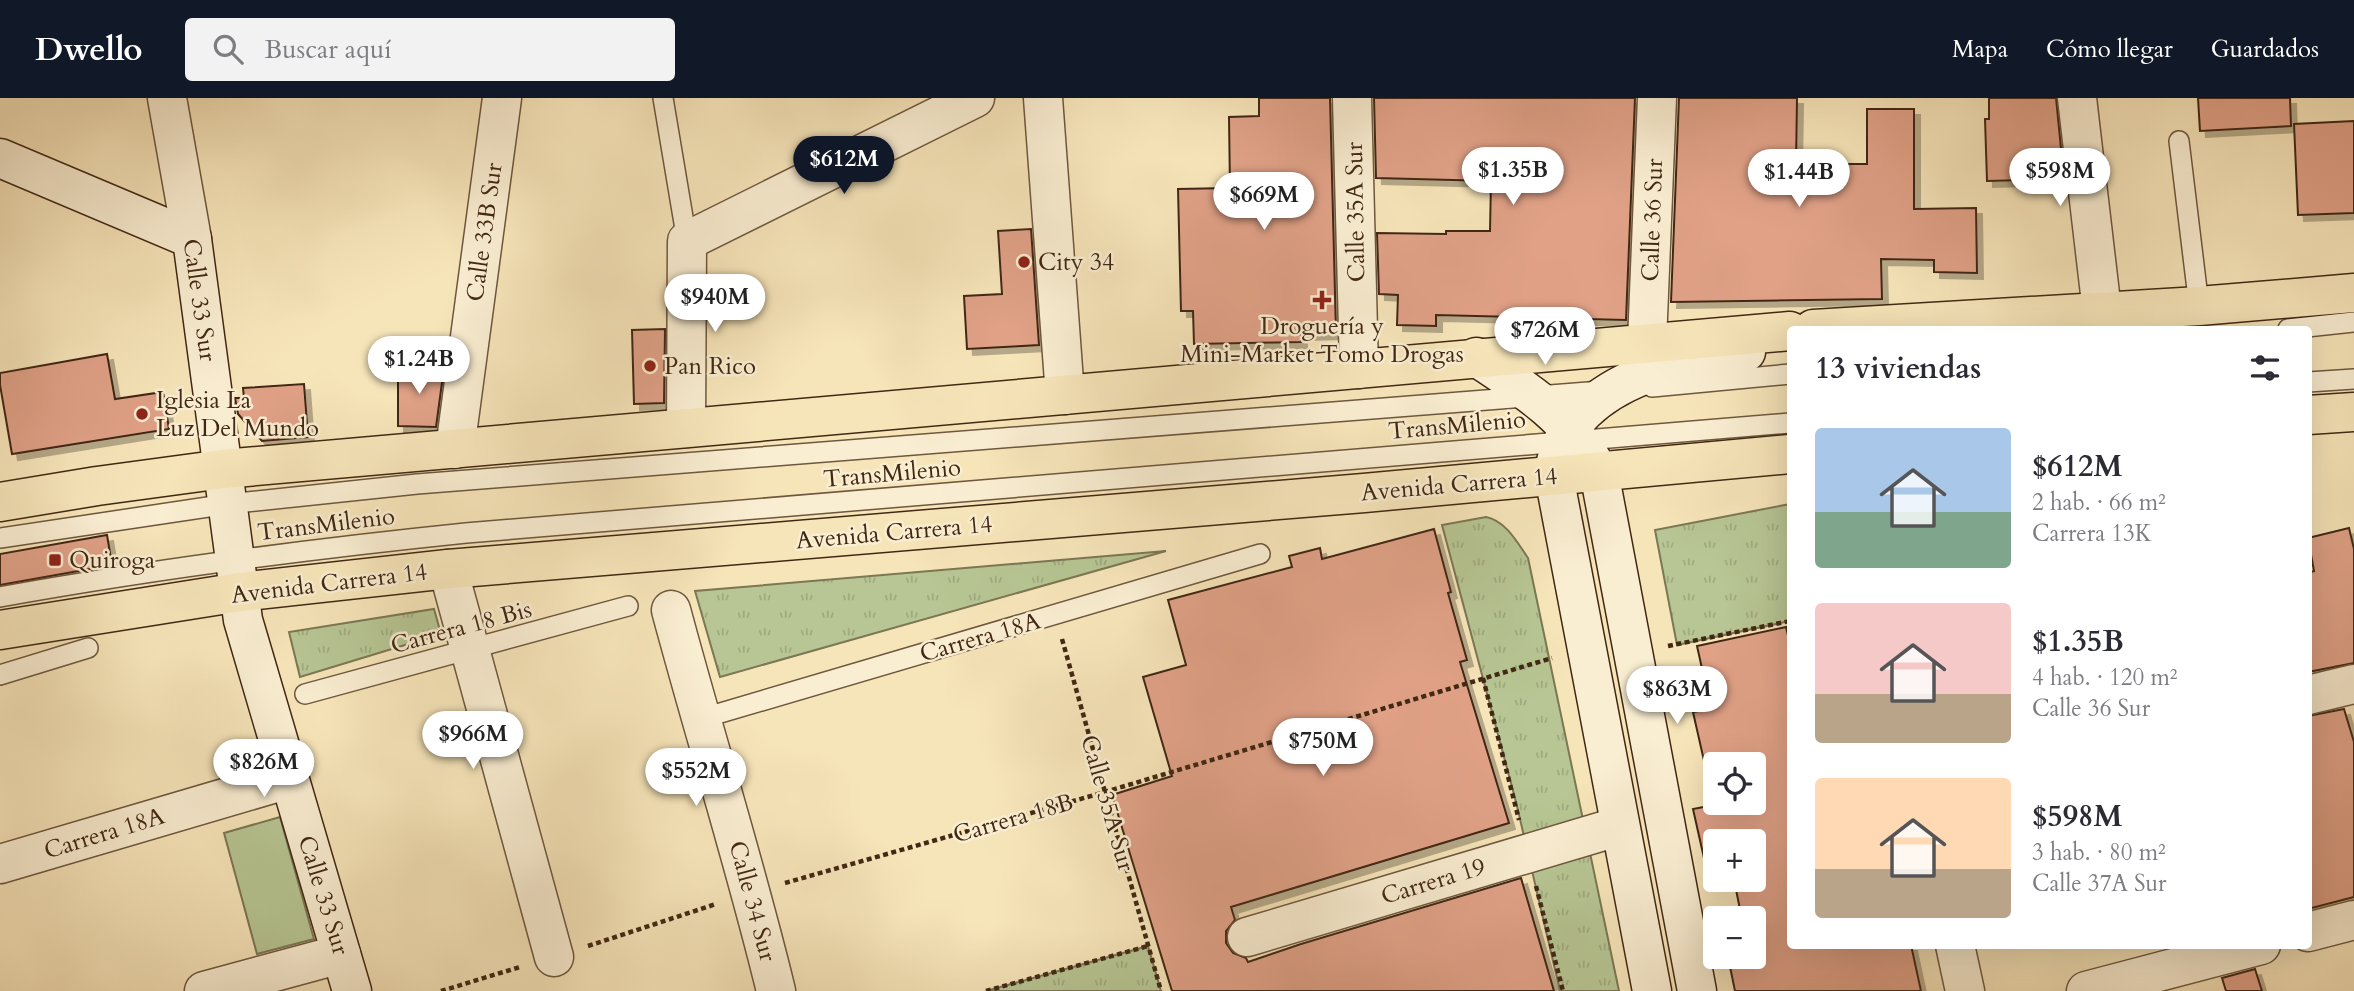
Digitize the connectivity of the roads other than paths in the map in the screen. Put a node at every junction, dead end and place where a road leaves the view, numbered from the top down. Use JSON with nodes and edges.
{"nodes":[{"id":1,"x":167,"y":98,"type":"edge"},
{"id":2,"x":502,"y":98,"type":"edge"},
{"id":3,"x":663,"y":98,"type":"edge"},
{"id":4,"x":975,"y":98,"type":"edge"},
{"id":5,"x":1043,"y":98,"type":"edge"},
{"id":6,"x":1352,"y":98,"type":"edge"},
{"id":7,"x":1657,"y":98,"type":"edge"},
{"id":8,"x":2077,"y":98,"type":"edge"},
{"id":9,"x":2179,"y":141,"type":"dead end"},
{"id":10,"x":0,"y":158,"type":"edge"},
{"id":11,"x":192,"y":239,"type":"junction"},
{"id":12,"x":687,"y":241,"type":"junction"},
{"id":13,"x":2354,"y":293,"type":"edge"},
{"id":14,"x":2199,"y":306,"type":"junction"},
{"id":15,"x":2102,"y":311,"type":"junction"},
{"id":16,"x":2354,"y":322,"type":"edge"},
{"id":17,"x":1861,"y":326,"type":"edge"},
{"id":18,"x":2014,"y":326,"type":"edge"},
{"id":19,"x":2312,"y":326,"type":"edge"},
{"id":20,"x":1787,"y":331,"type":"edge"},
{"id":21,"x":1647,"y":342,"type":"junction"},
{"id":22,"x":1787,"y":348,"type":"edge"},
{"id":23,"x":1476,"y":357,"type":"junction"},
{"id":24,"x":1359,"y":369,"type":"junction"},
{"id":25,"x":1787,"y":374,"type":"edge"},
{"id":26,"x":2354,"y":379,"type":"edge"},
{"id":27,"x":2312,"y":382,"type":"edge"},
{"id":28,"x":1611,"y":390,"type":"junction"},
{"id":29,"x":1065,"y":396,"type":"junction"},
{"id":30,"x":1537,"y":397,"type":"junction"},
{"id":31,"x":2354,"y":411,"type":"edge"},
{"id":32,"x":2312,"y":415,"type":"edge"},
{"id":33,"x":1787,"y":423,"type":"edge"},
{"id":34,"x":686,"y":428,"type":"junction"},
{"id":35,"x":455,"y":449,"type":"junction"},
{"id":36,"x":1573,"y":451,"type":"junction"},
{"id":37,"x":1787,"y":454,"type":"edge"},
{"id":38,"x":225,"y":486,"type":"junction"},
{"id":39,"x":1,"y":507,"type":"edge"},
{"id":40,"x":1260,"y":554,"type":"dead end"},
{"id":41,"x":448,"y":569,"type":"junction"},
{"id":42,"x":238,"y":576,"type":"junction"},
{"id":43,"x":0,"y":597,"type":"edge"},
{"id":44,"x":628,"y":606,"type":"dead end"},
{"id":45,"x":671,"y":610,"type":"dead end"},
{"id":46,"x":0,"y":631,"type":"edge"},
{"id":47,"x":88,"y":648,"type":"dead end"},
{"id":48,"x":470,"y":649,"type":"junction"},
{"id":49,"x":0,"y":675,"type":"edge"},
{"id":50,"x":2354,"y":684,"type":"edge"},
{"id":51,"x":306,"y":694,"type":"dead end"},
{"id":52,"x":2312,"y":694,"type":"edge"},
{"id":53,"x":700,"y":719,"type":"junction"},
{"id":54,"x":289,"y":779,"type":"junction"},
{"id":55,"x":1620,"y":826,"type":"junction"},
{"id":56,"x":0,"y":864,"type":"edge"},
{"id":57,"x":2354,"y":920,"type":"edge"},
{"id":58,"x":2312,"y":931,"type":"edge"},
{"id":59,"x":1247,"y":937,"type":"dead end"},
{"id":60,"x":1956,"y":949,"type":"edge"},
{"id":61,"x":2246,"y":949,"type":"edge"},
{"id":62,"x":341,"y":954,"type":"junction"},
{"id":63,"x":554,"y":957,"type":"road end"},
{"id":64,"x":204,"y":991,"type":"edge"},
{"id":65,"x":352,"y":991,"type":"edge"},
{"id":66,"x":776,"y":991,"type":"edge"},
{"id":67,"x":1652,"y":991,"type":"edge"},
{"id":68,"x":1697,"y":991,"type":"edge"},
{"id":69,"x":1965,"y":991,"type":"edge"},
{"id":70,"x":2086,"y":991,"type":"edge"}],
"edges":[{"from":1,"to":11,"type":"street","name":"Calle 33 Sur"},
{"from":2,"to":35,"type":"street","name":"Calle 33B Sur"},
{"from":3,"to":12,"type":"lane"},
{"from":4,"to":12,"type":"street"},
{"from":5,"to":29,"type":"street"},
{"from":6,"to":24,"type":"street","name":"Calle 35A Sur"},
{"from":7,"to":21,"type":"street","name":"Calle 36 Sur"},
{"from":8,"to":15,"type":"street"},
{"from":9,"to":14,"type":"lane"},
{"from":10,"to":11,"type":"street"},
{"from":11,"to":38,"type":"street","name":"Calle 33 Sur"},
{"from":12,"to":34,"type":"street"},
{"from":13,"to":14,"type":"main road"},
{"from":14,"to":15,"type":"main road"},
{"from":15,"to":17,"type":"main road"},
{"from":15,"to":18,"type":"street"},
{"from":16,"to":19,"type":"lane"},
{"from":20,"to":21,"type":"main road"},
{"from":21,"to":23,"type":"main road"},
{"from":22,"to":28,"type":"street"},
{"from":23,"to":24,"type":"main road"},
{"from":23,"to":30,"type":"street"},
{"from":24,"to":29,"type":"main road"},
{"from":25,"to":28,"type":"lane","name":"TransMilenio"},
{"from":26,"to":27,"type":"lane"},
{"from":28,"to":30,"type":"lane","name":"TransMilenio"},
{"from":28,"to":36,"type":"street"},
{"from":29,"to":34,"type":"main road"},
{"from":30,"to":36,"type":"street"},
{"from":30,"to":38,"type":"lane","name":"TransMilenio"},
{"from":31,"to":32,"type":"main road"},
{"from":33,"to":36,"type":"lane","name":"TransMilenio"},
{"from":34,"to":35,"type":"main road"},
{"from":35,"to":38,"type":"main road"},
{"from":36,"to":37,"type":"main road","name":"Avenida Carrera 14"},
{"from":36,"to":41,"type":"main road","name":"Avenida Carrera 14"},
{"from":36,"to":42,"type":"lane","name":"TransMilenio"},
{"from":36,"to":55,"type":"street"},
{"from":36,"to":68,"type":"street"},
{"from":38,"to":39,"type":"main road"},
{"from":38,"to":42,"type":"street","name":"Calle 33 Sur"},
{"from":40,"to":53,"type":"lane","name":"Carrera 18A"},
{"from":41,"to":42,"type":"main road","name":"Avenida Carrera 14"},
{"from":41,"to":48,"type":"street"},
{"from":42,"to":43,"type":"lane","name":"TransMilenio"},
{"from":42,"to":46,"type":"main road","name":"Avenida Carrera 14"},
{"from":42,"to":54,"type":"street","name":"Calle 33 Sur"},
{"from":44,"to":48,"type":"lane","name":"Carrera 18 Bis"},
{"from":45,"to":53,"type":"street","name":"Calle 34 Sur"},
{"from":47,"to":49,"type":"lane"},
{"from":48,"to":51,"type":"lane","name":"Carrera 18 Bis"},
{"from":48,"to":63,"type":"street"},
{"from":50,"to":52,"type":"street"},
{"from":53,"to":66,"type":"street","name":"Calle 34 Sur"},
{"from":54,"to":56,"type":"street","name":"Carrera 18A"},
{"from":54,"to":62,"type":"street","name":"Calle 33 Sur"},
{"from":55,"to":59,"type":"street","name":"Carrera 19"},
{"from":55,"to":67,"type":"street"},
{"from":57,"to":58,"type":"street"},
{"from":60,"to":69,"type":"street"},
{"from":61,"to":70,"type":"street"},
{"from":62,"to":64,"type":"street"},
{"from":62,"to":65,"type":"street","name":"Calle 33 Sur"}]}
